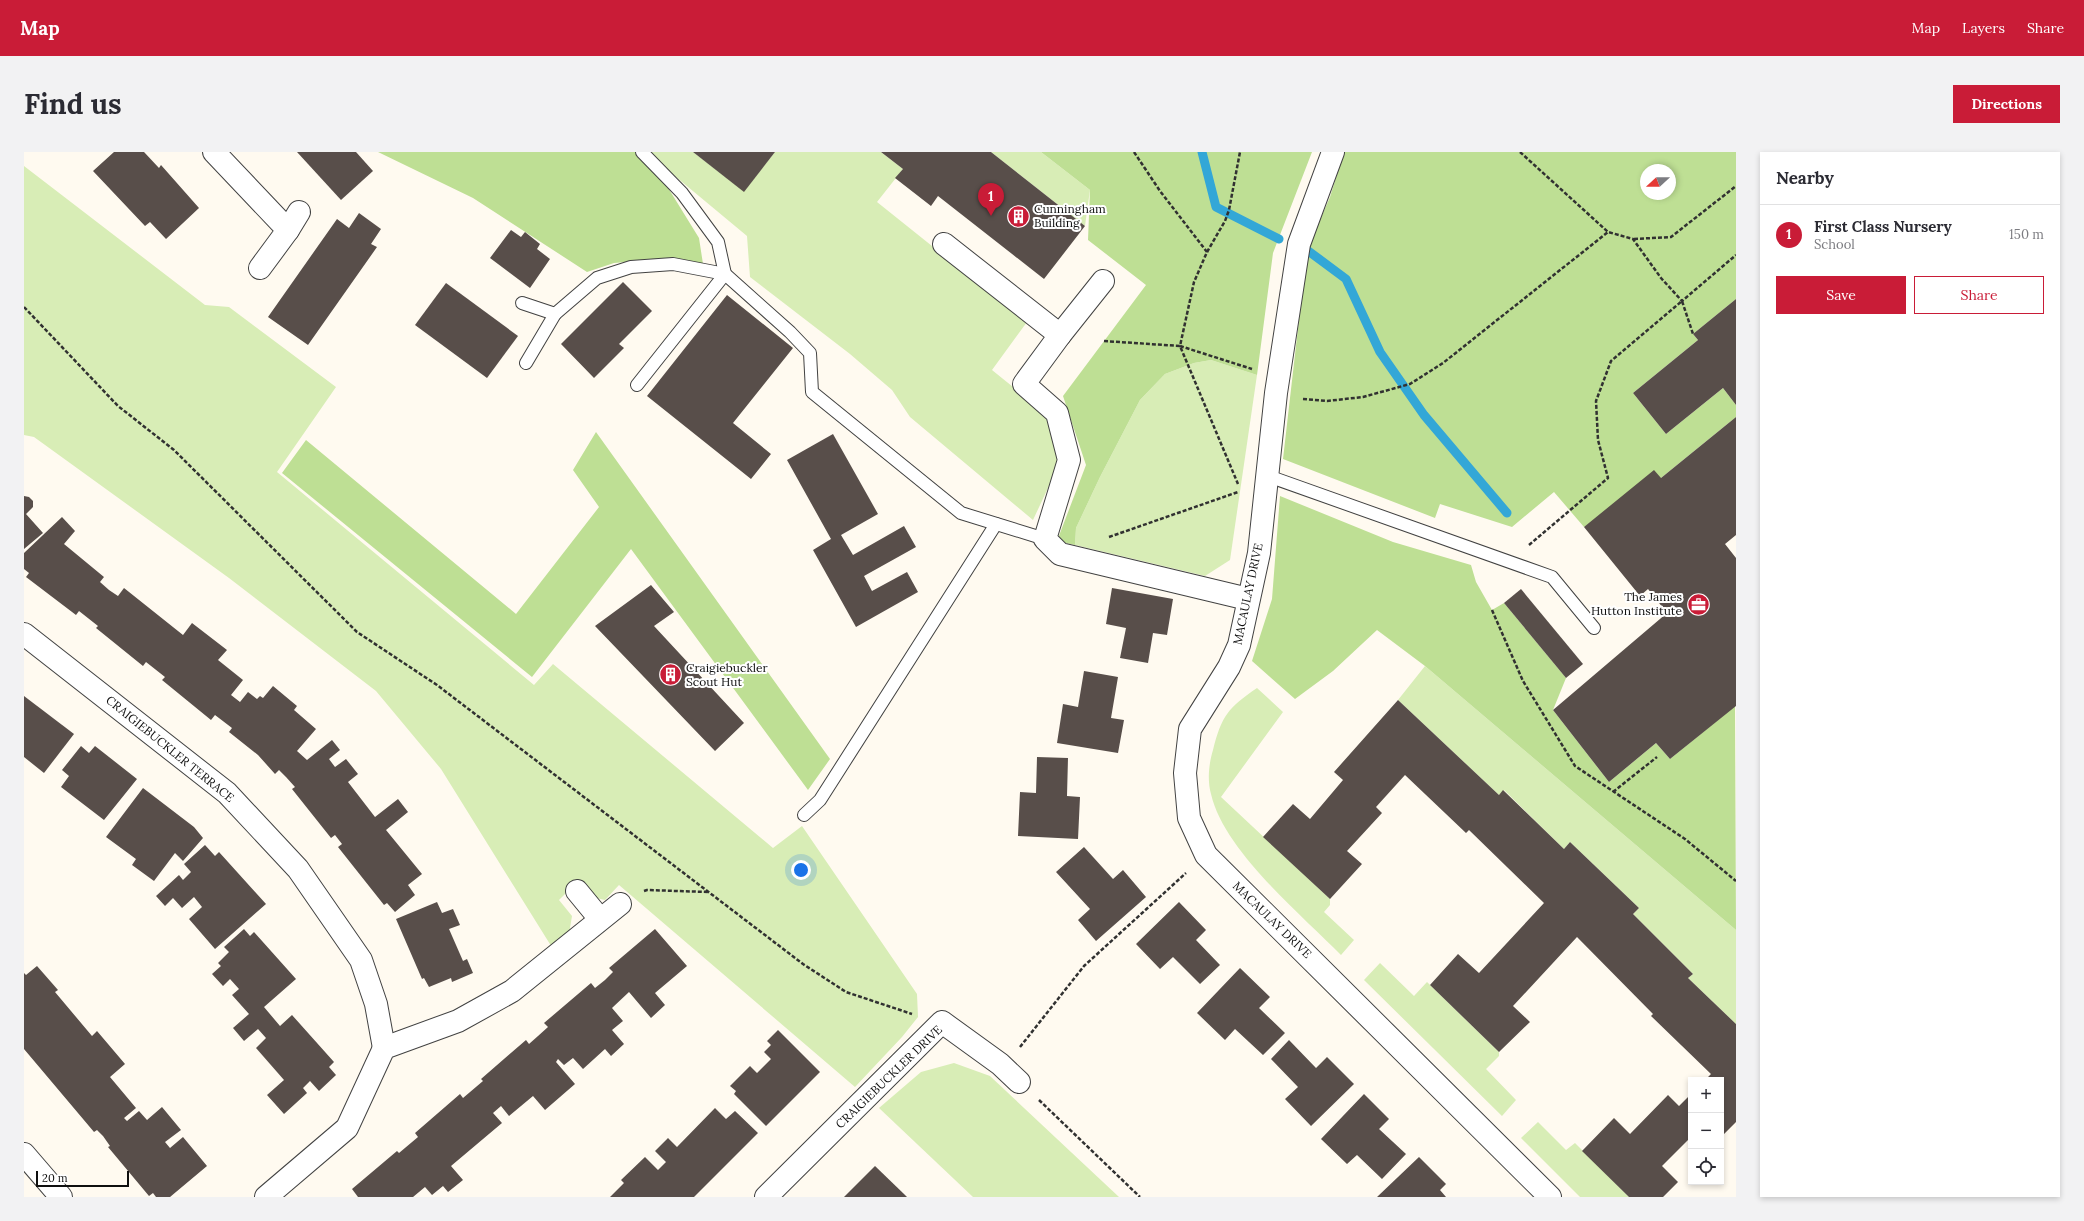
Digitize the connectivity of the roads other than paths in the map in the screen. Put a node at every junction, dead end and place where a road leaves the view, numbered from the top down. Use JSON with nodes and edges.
{"nodes":[{"id":1,"x":214,"y":152,"type":"edge"},
{"id":2,"x":642,"y":152,"type":"edge"},
{"id":3,"x":1333,"y":152,"type":"edge"},
{"id":4,"x":944,"y":244,"type":"dead end"},
{"id":5,"x":260,"y":268,"type":"dead end"},
{"id":6,"x":725,"y":274,"type":"junction"},
{"id":7,"x":1103,"y":281,"type":"dead end"},
{"id":8,"x":522,"y":303,"type":"dead end"},
{"id":9,"x":555,"y":314,"type":"junction"},
{"id":10,"x":1060,"y":335,"type":"junction"},
{"id":11,"x":526,"y":363,"type":"dead end"},
{"id":12,"x":637,"y":384,"type":"dead end"},
{"id":13,"x":1268,"y":476,"type":"junction"},
{"id":14,"x":996,"y":524,"type":"junction"},
{"id":15,"x":1045,"y":539,"type":"junction"},
{"id":16,"x":1248,"y":599,"type":"junction"},
{"id":17,"x":1594,"y":628,"type":"dead end"},
{"id":18,"x":24,"y":634,"type":"edge"},
{"id":19,"x":804,"y":816,"type":"dead end"},
{"id":20,"x":577,"y":891,"type":"dead end"},
{"id":21,"x":620,"y":904,"type":"road end"},
{"id":22,"x":600,"y":919,"type":"junction"},
{"id":23,"x":384,"y":1048,"type":"junction"},
{"id":24,"x":1019,"y":1082,"type":"road end"},
{"id":25,"x":24,"y":1154,"type":"edge"},
{"id":26,"x":61,"y":1197,"type":"edge"},
{"id":27,"x":266,"y":1197,"type":"edge"},
{"id":28,"x":766,"y":1197,"type":"edge"},
{"id":29,"x":1550,"y":1197,"type":"edge"}],
"edges":[{"from":1,"to":5,"type":"street"},
{"from":2,"to":6,"type":"lane"},
{"from":3,"to":13,"type":"street","name":"MACAULAY DRIVE"},
{"from":4,"to":10,"type":"street"},
{"from":6,"to":9,"type":"lane"},
{"from":6,"to":12,"type":"lane"},
{"from":6,"to":14,"type":"lane"},
{"from":7,"to":10,"type":"street"},
{"from":8,"to":9,"type":"lane"},
{"from":9,"to":11,"type":"lane"},
{"from":10,"to":15,"type":"street"},
{"from":13,"to":16,"type":"street","name":"MACAULAY DRIVE"},
{"from":13,"to":17,"type":"lane"},
{"from":14,"to":15,"type":"lane"},
{"from":14,"to":19,"type":"lane"},
{"from":15,"to":16,"type":"street"},
{"from":16,"to":29,"type":"street","name":"MACAULAY DRIVE"},
{"from":18,"to":23,"type":"street","name":"CRAIGIEBUCKLER TERRACE"},
{"from":20,"to":22,"type":"street"},
{"from":21,"to":22,"type":"street"},
{"from":22,"to":23,"type":"street"},
{"from":23,"to":27,"type":"street"},
{"from":24,"to":28,"type":"street","name":"CRAIGIEBUCKLER DRIVE"},
{"from":25,"to":26,"type":"street"}]}
